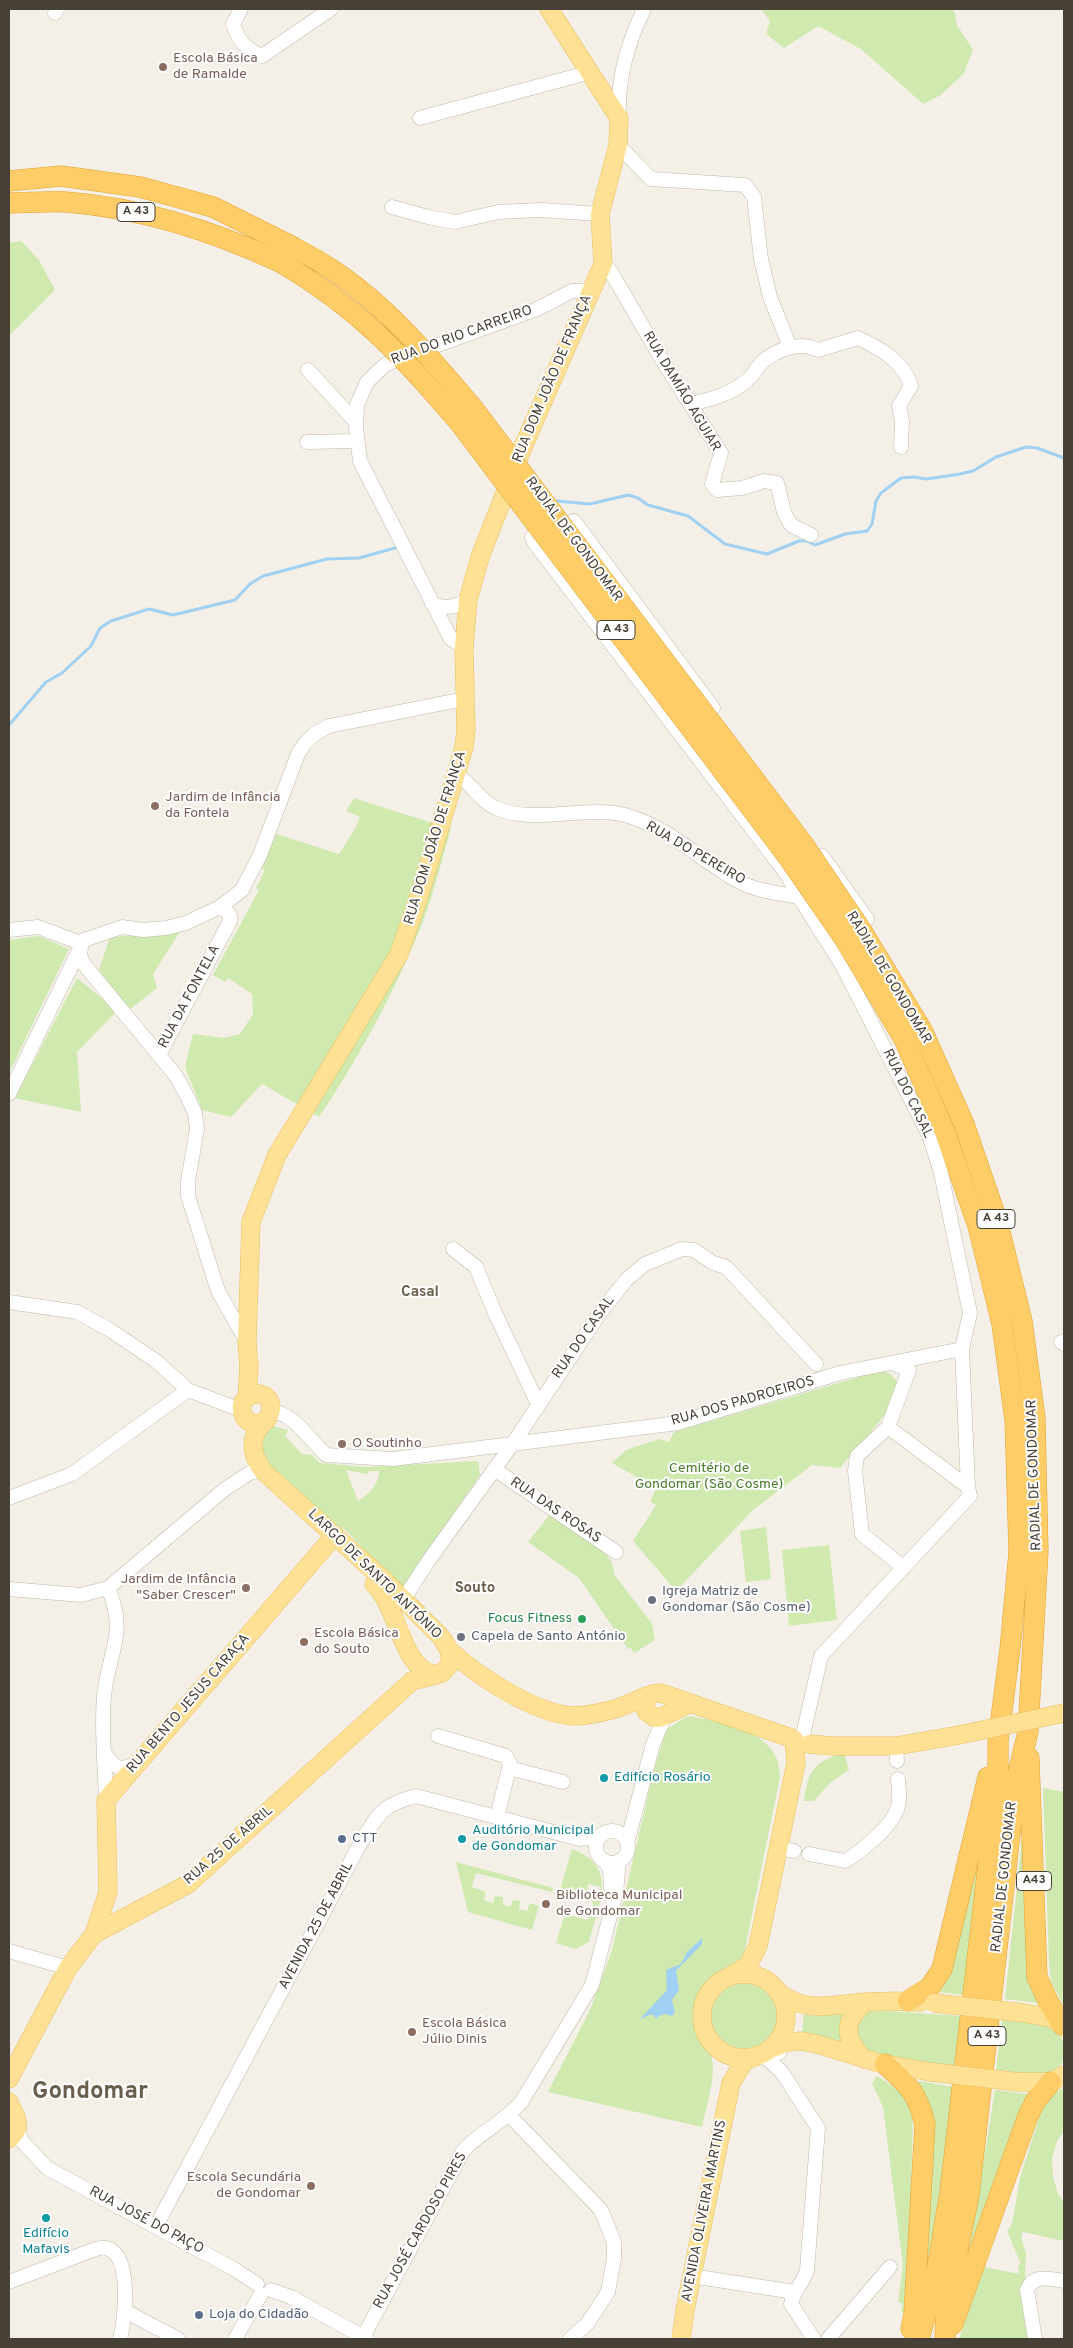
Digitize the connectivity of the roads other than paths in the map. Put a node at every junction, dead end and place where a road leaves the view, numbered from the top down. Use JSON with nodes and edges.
{"nodes":[{"id":1,"x":241,"y":9,"type":"edge"},
{"id":2,"x":331,"y":9,"type":"edge"},
{"id":3,"x":549,"y":9,"type":"edge"},
{"id":4,"x":644,"y":9,"type":"edge"},
{"id":5,"x":591,"y":72,"type":"junction"},
{"id":6,"x":420,"y":118,"type":"dead end"},
{"id":7,"x":619,"y":118,"type":"junction"},
{"id":8,"x":618,"y":144,"type":"junction"},
{"id":9,"x":9,"y":167,"type":"edge"},
{"id":10,"x":61,"y":176,"type":"junction"},
{"id":11,"x":9,"y":181,"type":"edge"},
{"id":12,"x":9,"y":203,"type":"edge"},
{"id":13,"x":392,"y":207,"type":"dead end"},
{"id":14,"x":600,"y":214,"type":"junction"},
{"id":15,"x":286,"y":254,"type":"junction"},
{"id":16,"x":603,"y":264,"type":"junction"},
{"id":17,"x":592,"y":290,"type":"junction"},
{"id":18,"x":790,"y":347,"type":"junction"},
{"id":19,"x":308,"y":370,"type":"dead end"},
{"id":20,"x":691,"y":404,"type":"junction"},
{"id":21,"x":356,"y":422,"type":"junction"},
{"id":22,"x":357,"y":441,"type":"junction"},
{"id":23,"x":307,"y":442,"type":"dead end"},
{"id":24,"x":901,"y":447,"type":"dead end"},
{"id":25,"x":811,"y":535,"type":"dead end"},
{"id":26,"x":468,"y":600,"type":"junction"},
{"id":27,"x":432,"y":604,"type":"junction"},
{"id":28,"x":464,"y":647,"type":"junction"},
{"id":29,"x":464,"y":699,"type":"junction"},
{"id":30,"x":456,"y":774,"type":"junction"},
{"id":31,"x":835,"y":873,"type":"junction"},
{"id":32,"x":798,"y":897,"type":"junction"},
{"id":33,"x":218,"y":908,"type":"junction"},
{"id":34,"x":9,"y":930,"type":"edge"},
{"id":35,"x":81,"y":943,"type":"junction"},
{"id":36,"x":831,"y":946,"type":"junction"},
{"id":37,"x":92,"y":973,"type":"junction"},
{"id":38,"x":68,"y":974,"type":"junction"},
{"id":39,"x":913,"y":1034,"type":"junction"},
{"id":40,"x":159,"y":1054,"type":"junction"},
{"id":41,"x":9,"y":1094,"type":"edge"},
{"id":42,"x":454,"y":1249,"type":"dead end"},
{"id":43,"x":9,"y":1302,"type":"edge"},
{"id":44,"x":247,"y":1342,"type":"junction"},
{"id":45,"x":962,"y":1349,"type":"junction"},
{"id":46,"x":816,"y":1364,"type":"dead end"},
{"id":47,"x":894,"y":1364,"type":"junction"},
{"id":48,"x":188,"y":1390,"type":"junction"},
{"id":49,"x":538,"y":1404,"type":"junction"},
{"id":50,"x":249,"y":1405,"type":"junction"},
{"id":51,"x":269,"y":1416,"type":"junction"},
{"id":52,"x":888,"y":1427,"type":"junction"},
{"id":53,"x":514,"y":1442,"type":"junction"},
{"id":54,"x":494,"y":1469,"type":"junction"},
{"id":55,"x":257,"y":1472,"type":"junction"},
{"id":56,"x":968,"y":1487,"type":"junction"},
{"id":57,"x":9,"y":1498,"type":"edge"},
{"id":58,"x":331,"y":1540,"type":"junction"},
{"id":59,"x":616,"y":1552,"type":"dead end"},
{"id":60,"x":903,"y":1567,"type":"junction"},
{"id":61,"x":108,"y":1588,"type":"junction"},
{"id":62,"x":9,"y":1589,"type":"edge"},
{"id":63,"x":403,"y":1600,"type":"junction"},
{"id":64,"x":449,"y":1650,"type":"junction"},
{"id":65,"x":439,"y":1674,"type":"junction"},
{"id":66,"x":484,"y":1678,"type":"junction"},
{"id":67,"x":656,"y":1695,"type":"junction"},
{"id":68,"x":690,"y":1703,"type":"junction"},
{"id":69,"x":620,"y":1708,"type":"junction"},
{"id":70,"x":1064,"y":1712,"type":"edge"},
{"id":71,"x":658,"y":1715,"type":"junction"},
{"id":72,"x":1028,"y":1732,"type":"junction"},
{"id":73,"x":438,"y":1736,"type":"dead end"},
{"id":74,"x":998,"y":1741,"type":"junction"},
{"id":75,"x":800,"y":1747,"type":"junction"},
{"id":76,"x":104,"y":1752,"type":"junction"},
{"id":77,"x":139,"y":1761,"type":"junction"},
{"id":78,"x":509,"y":1768,"type":"junction"},
{"id":79,"x":898,"y":1779,"type":"dead end"},
{"id":80,"x":563,"y":1782,"type":"dead end"},
{"id":81,"x":106,"y":1800,"type":"junction"},
{"id":82,"x":633,"y":1813,"type":"junction"},
{"id":83,"x":497,"y":1817,"type":"junction"},
{"id":84,"x":606,"y":1834,"type":"junction"},
{"id":85,"x":580,"y":1839,"type":"junction"},
{"id":86,"x":627,"y":1843,"type":"junction"},
{"id":87,"x":809,"y":1854,"type":"dead end"},
{"id":88,"x":607,"y":1858,"type":"junction"},
{"id":89,"x":106,"y":1896,"type":"junction"},
{"id":90,"x":128,"y":1916,"type":"junction"},
{"id":91,"x":94,"y":1934,"type":"junction"},
{"id":92,"x":758,"y":1946,"type":"junction"},
{"id":93,"x":9,"y":1951,"type":"edge"},
{"id":94,"x":68,"y":1968,"type":"junction"},
{"id":95,"x":732,"y":1975,"type":"junction"},
{"id":96,"x":774,"y":1987,"type":"junction"},
{"id":97,"x":908,"y":2001,"type":"junction"},
{"id":98,"x":866,"y":2002,"type":"junction"},
{"id":99,"x":1063,"y":2026,"type":"edge"},
{"id":100,"x":771,"y":2046,"type":"junction"},
{"id":101,"x":718,"y":2048,"type":"junction"},
{"id":102,"x":864,"y":2059,"type":"junction"},
{"id":103,"x":885,"y":2064,"type":"junction"},
{"id":104,"x":781,"y":2071,"type":"junction"},
{"id":105,"x":9,"y":2079,"type":"edge"},
{"id":106,"x":1058,"y":2079,"type":"edge"},
{"id":107,"x":731,"y":2083,"type":"junction"},
{"id":108,"x":510,"y":2116,"type":"junction"},
{"id":109,"x":12,"y":2118,"type":"edge"},
{"id":110,"x":9,"y":2144,"type":"edge"},
{"id":111,"x":36,"y":2158,"type":"junction"},
{"id":112,"x":156,"y":2226,"type":"junction"},
{"id":113,"x":890,"y":2267,"type":"dead end"},
{"id":114,"x":691,"y":2280,"type":"junction"},
{"id":115,"x":1064,"y":2281,"type":"edge"},
{"id":116,"x":9,"y":2282,"type":"edge"},
{"id":117,"x":263,"y":2289,"type":"junction"},
{"id":118,"x":792,"y":2297,"type":"junction"},
{"id":119,"x":125,"y":2311,"type":"junction"},
{"id":120,"x":365,"y":2338,"type":"edge"},
{"id":121,"x":120,"y":2339,"type":"edge"},
{"id":122,"x":178,"y":2339,"type":"edge"},
{"id":123,"x":235,"y":2339,"type":"edge"},
{"id":124,"x":570,"y":2339,"type":"edge"},
{"id":125,"x":681,"y":2339,"type":"edge"},
{"id":126,"x":814,"y":2339,"type":"edge"},
{"id":127,"x":828,"y":2339,"type":"edge"},
{"id":128,"x":908,"y":2339,"type":"edge"},
{"id":129,"x":919,"y":2339,"type":"edge"},
{"id":130,"x":945,"y":2339,"type":"edge"},
{"id":131,"x":1035,"y":2339,"type":"edge"}],
"edges":[{"from":1,"to":2,"type":"street"},
{"from":3,"to":5,"type":"main road"},
{"from":4,"to":7,"type":"street"},
{"from":5,"to":6,"type":"street"},
{"from":5,"to":7,"type":"main road"},
{"from":7,"to":8,"type":"main road","name":"RUA DOM JOÃO DE FRANÇA"},
{"from":8,"to":14,"type":"main road","name":"RUA DOM JOÃO DE FRANÇA"},
{"from":8,"to":18,"type":"street"},
{"from":9,"to":10,"type":"highway"},
{"from":10,"to":11,"type":"highway","name":"RADIAL DE GONDOMAR","number":"A 43"},
{"from":10,"to":15,"type":"highway","name":"RADIAL DE GONDOMAR","number":"A 43"},
{"from":12,"to":15,"type":"highway","name":"RADIAL DE GONDOMAR","number":"A 43"},
{"from":13,"to":14,"type":"street"},
{"from":14,"to":16,"type":"main road","name":"RUA DOM JOÃO DE FRANÇA"},
{"from":15,"to":39,"type":"highway","name":"RADIAL DE GONDOMAR","number":"A 43","bridge":true},
{"from":16,"to":17,"type":"main road","name":"RUA DOM JOÃO DE FRANÇA"},
{"from":16,"to":20,"type":"street","name":"RUA DAMIÃO AGUIAR"},
{"from":17,"to":21,"type":"street","name":"RUA DO RIO CARREIRO"},
{"from":17,"to":26,"type":"main road","name":"RUA DOM JOÃO DE FRANÇA"},
{"from":18,"to":20,"type":"street"},
{"from":18,"to":24,"type":"street"},
{"from":19,"to":21,"type":"street"},
{"from":20,"to":25,"type":"street","name":"RUA DAMIÃO AGUIAR"},
{"from":21,"to":22,"type":"street","name":"RUA DO RIO CARREIRO"},
{"from":22,"to":23,"type":"street"},
{"from":22,"to":27,"type":"street","name":"RUA DO RIO CARREIRO"},
{"from":26,"to":27,"type":"street"},
{"from":26,"to":28,"type":"main road","name":"RUA DOM JOÃO DE FRANÇA"},
{"from":27,"to":28,"type":"street","name":"RUA DO RIO CARREIRO"},
{"from":28,"to":29,"type":"main road","name":"RUA DOM JOÃO DE FRANÇA"},
{"from":29,"to":30,"type":"main road","name":"RUA DOM JOÃO DE FRANÇA"},
{"from":29,"to":33,"type":"street"},
{"from":30,"to":32,"type":"street","name":"RUA DO PEREIRO"},
{"from":30,"to":44,"type":"main road","name":"RUA DOM JOÃO DE FRANÇA"},
{"from":31,"to":32,"type":"street"},
{"from":31,"to":32,"type":"street","name":"RUA DO CASAL"},
{"from":31,"to":36,"type":"street"},
{"from":32,"to":36,"type":"street","name":"RUA DO CASAL"},
{"from":33,"to":35,"type":"street"},
{"from":33,"to":40,"type":"street","name":"RUA DA FONTELA"},
{"from":34,"to":35,"type":"street"},
{"from":35,"to":37,"type":"street"},
{"from":35,"to":38,"type":"street"},
{"from":36,"to":45,"type":"street","name":"RUA DO CASAL"},
{"from":37,"to":38,"type":"street"},
{"from":37,"to":40,"type":"street"},
{"from":38,"to":41,"type":"street"},
{"from":39,"to":72,"type":"highway","name":"RADIAL DE GONDOMAR","number":"A 43"},
{"from":39,"to":74,"type":"highway","name":"RADIAL DE GONDOMAR","number":"A 43"},
{"from":40,"to":44,"type":"street","name":"RUA DA FONTELA"},
{"from":42,"to":49,"type":"street"},
{"from":43,"to":48,"type":"street"},
{"from":44,"to":50,"type":"main road","name":"RUA DOM JOÃO DE FRANÇA"},
{"from":45,"to":47,"type":"street","name":"RUA DOS PADROEIROS"},
{"from":45,"to":56,"type":"street","name":"RUA DO CASAL"},
{"from":46,"to":49,"type":"street","name":"RUA DO CASAL"},
{"from":47,"to":52,"type":"street"},
{"from":47,"to":53,"type":"street","name":"RUA DOS PADROEIROS"},
{"from":48,"to":50,"type":"street"},
{"from":48,"to":57,"type":"street"},
{"from":49,"to":53,"type":"street","name":"RUA DO CASAL"},
{"from":50,"to":51,"type":"main road"},
{"from":50,"to":51,"type":"main road","name":"RUA DOM JOÃO DE FRANÇA"},
{"from":50,"to":55,"type":"main road"},
{"from":51,"to":53,"type":"street","name":"RUA DOS PADROEIROS"},
{"from":51,"to":55,"type":"main road","name":"LARGO DE SANTO ANTÓNIO"},
{"from":52,"to":56,"type":"street"},
{"from":52,"to":60,"type":"street"},
{"from":53,"to":54,"type":"street","name":"RUA DO CASAL"},
{"from":54,"to":59,"type":"street","name":"RUA DAS ROSAS"},
{"from":54,"to":63,"type":"street","name":"RUA DO CASAL"},
{"from":55,"to":58,"type":"main road","name":"LARGO DE SANTO ANTÓNIO"},
{"from":55,"to":61,"type":"street"},
{"from":56,"to":60,"type":"street"},
{"from":58,"to":63,"type":"main road","name":"LARGO DE SANTO ANTÓNIO"},
{"from":58,"to":65,"type":"main road","name":"LARGO DE SANTO ANTÓNIO"},
{"from":58,"to":77,"type":"main road","name":"RUA BENTO JESUS CARAÇA"},
{"from":60,"to":75,"type":"street"},
{"from":61,"to":62,"type":"street"},
{"from":61,"to":76,"type":"street"},
{"from":63,"to":64,"type":"main road","name":"LARGO DE SANTO ANTÓNIO"},
{"from":64,"to":65,"type":"main road","name":"LARGO DE SANTO ANTÓNIO"},
{"from":64,"to":66,"type":"main road"},
{"from":65,"to":66,"type":"main road","name":"RUA 25 DE ABRIL"},
{"from":65,"to":90,"type":"main road","name":"RUA 25 DE ABRIL"},
{"from":66,"to":69,"type":"main road"},
{"from":67,"to":68,"type":"main road"},
{"from":67,"to":69,"type":"main road"},
{"from":67,"to":71,"type":"main road"},
{"from":67,"to":71,"type":"main road"},
{"from":68,"to":71,"type":"main road"},
{"from":68,"to":75,"type":"main road"},
{"from":69,"to":71,"type":"main road"},
{"from":70,"to":75,"type":"main road","bridge":true},
{"from":71,"to":82,"type":"street"},
{"from":72,"to":99,"type":"highway","number":"A43"},
{"from":72,"to":130,"type":"highway","name":"RADIAL DE GONDOMAR","number":"A 43"},
{"from":73,"to":78,"type":"street"},
{"from":74,"to":97,"type":"highway"},
{"from":74,"to":129,"type":"highway","name":"RADIAL DE GONDOMAR","number":"A 43"},
{"from":75,"to":92,"type":"main road"},
{"from":76,"to":77,"type":"street"},
{"from":76,"to":81,"type":"street"},
{"from":77,"to":81,"type":"main road","name":"RUA BENTO JESUS CARAÇA"},
{"from":78,"to":80,"type":"street"},
{"from":78,"to":83,"type":"street"},
{"from":79,"to":87,"type":"street"},
{"from":81,"to":89,"type":"main road"},
{"from":82,"to":84,"type":"street"},
{"from":82,"to":86,"type":"street"},
{"from":83,"to":85,"type":"street","name":"AVENIDA 25 DE ABRIL"},
{"from":83,"to":112,"type":"street","name":"AVENIDA 25 DE ABRIL"},
{"from":84,"to":85,"type":"street","name":"AVENIDA 25 DE ABRIL"},
{"from":84,"to":86,"type":"street"},
{"from":84,"to":88,"type":"street"},
{"from":85,"to":88,"type":"street","name":"AVENIDA 25 DE ABRIL"},
{"from":86,"to":88,"type":"street"},
{"from":88,"to":108,"type":"street","name":"RUA JOSÉ CARDOSO PIRES"},
{"from":89,"to":90,"type":"main road"},
{"from":89,"to":91,"type":"main road"},
{"from":90,"to":91,"type":"main road","name":"RUA 25 DE ABRIL"},
{"from":91,"to":94,"type":"main road","name":"RUA 25 DE ABRIL"},
{"from":92,"to":95,"type":"main road"},
{"from":92,"to":96,"type":"main road"},
{"from":93,"to":94,"type":"street"},
{"from":94,"to":105,"type":"main road","name":"RUA 25 DE ABRIL"},
{"from":95,"to":96,"type":"main road"},
{"from":95,"to":101,"type":"main road"},
{"from":96,"to":98,"type":"main road"},
{"from":96,"to":100,"type":"main road"},
{"from":97,"to":98,"type":"main road"},
{"from":97,"to":99,"type":"main road","bridge":true},
{"from":98,"to":102,"type":"main road"},
{"from":100,"to":101,"type":"main road"},
{"from":100,"to":102,"type":"main road"},
{"from":100,"to":104,"type":"street"},
{"from":100,"to":104,"type":"street"},
{"from":100,"to":107,"type":"main road","name":"AVENIDA OLIVEIRA MARTINS"},
{"from":101,"to":107,"type":"main road","name":"AVENIDA OLIVEIRA MARTINS"},
{"from":102,"to":103,"type":"main road"},
{"from":103,"to":106,"type":"main road","bridge":true},
{"from":103,"to":128,"type":"highway"},
{"from":104,"to":118,"type":"street"},
{"from":106,"to":130,"type":"highway"},
{"from":107,"to":114,"type":"main road","name":"AVENIDA OLIVEIRA MARTINS"},
{"from":108,"to":120,"type":"street","name":"RUA JOSÉ CARDOSO PIRES"},
{"from":108,"to":124,"type":"street"},
{"from":109,"to":111,"type":"street","name":"RUA JOSÉ DO PAÇO"},
{"from":110,"to":111,"type":"street","name":"RUA JOSÉ DO PAÇO"},
{"from":111,"to":112,"type":"street","name":"RUA JOSÉ DO PAÇO"},
{"from":112,"to":117,"type":"street","name":"RUA JOSÉ DO PAÇO"},
{"from":113,"to":127,"type":"street"},
{"from":114,"to":118,"type":"street"},
{"from":114,"to":125,"type":"main road","name":"AVENIDA OLIVEIRA MARTINS"},
{"from":115,"to":131,"type":"street"},
{"from":116,"to":119,"type":"street"},
{"from":117,"to":120,"type":"street","name":"RUA JOSÉ DO PAÇO"},
{"from":117,"to":123,"type":"street"},
{"from":118,"to":126,"type":"street"},
{"from":119,"to":121,"type":"street"},
{"from":119,"to":122,"type":"street"}]}
